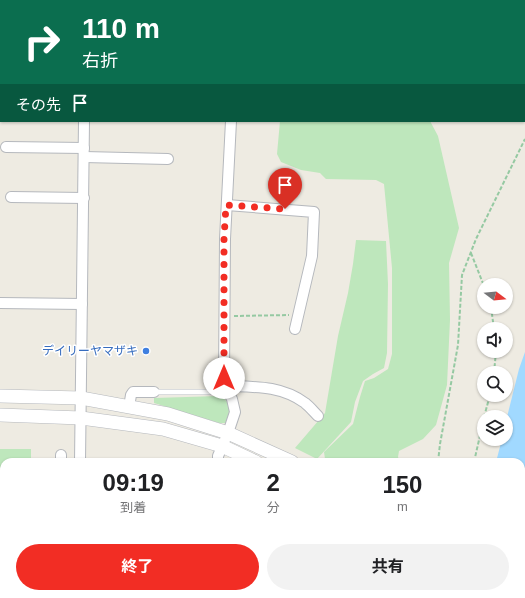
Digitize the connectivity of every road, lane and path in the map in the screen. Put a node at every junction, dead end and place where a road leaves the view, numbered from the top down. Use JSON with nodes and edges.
{"nodes":[{"id":1,"x":84,"y":122,"type":"edge"},
{"id":2,"x":231,"y":122,"type":"edge"},
{"id":3,"x":525,"y":139,"type":"edge"},
{"id":4,"x":6,"y":147,"type":"dead end"},
{"id":5,"x":84,"y":152,"type":"junction"},
{"id":6,"x":168,"y":159,"type":"dead end"},
{"id":7,"x":11,"y":197,"type":"dead end"},
{"id":8,"x":84,"y":198,"type":"junction"},
{"id":9,"x":226,"y":205,"type":"junction"},
{"id":10,"x":471,"y":252,"type":"junction"},
{"id":11,"x":481,"y":278,"type":"edge"},
{"id":12,"x":0,"y":303,"type":"edge"},
{"id":13,"x":82,"y":304,"type":"junction"},
{"id":14,"x":298,"y":315,"type":"junction"},
{"id":15,"x":224,"y":316,"type":"junction"},
{"id":16,"x":295,"y":329,"type":"dead end"},
{"id":17,"x":226,"y":389,"type":"junction"},
{"id":18,"x":154,"y":392,"type":"joint"},
{"id":19,"x":0,"y":396,"type":"edge"},
{"id":20,"x":81,"y":398,"type":"junction"},
{"id":21,"x":129,"y":407,"type":"junction"},
{"id":22,"x":0,"y":415,"type":"edge"},
{"id":23,"x":318,"y":416,"type":"dead end"},
{"id":24,"x":81,"y":418,"type":"junction"},
{"id":25,"x":228,"y":433,"type":"junction"},
{"id":26,"x":222,"y":446,"type":"junction"},
{"id":27,"x":478,"y":446,"type":"edge"},
{"id":28,"x":80,"y":458,"type":"edge"},
{"id":29,"x":218,"y":458,"type":"edge"},
{"id":30,"x":248,"y":458,"type":"edge"},
{"id":31,"x":283,"y":458,"type":"edge"},
{"id":32,"x":438,"y":458,"type":"edge"},
{"id":33,"x":475,"y":458,"type":"edge"}],
"edges":[{"from":1,"to":5,"type":"street"},
{"from":2,"to":9,"type":"street"},
{"from":3,"to":10,"type":"path"},
{"from":4,"to":5,"type":"street"},
{"from":5,"to":6,"type":"street"},
{"from":5,"to":8,"type":"street"},
{"from":7,"to":8,"type":"street"},
{"from":8,"to":13,"type":"street"},
{"from":9,"to":14,"type":"street"},
{"from":9,"to":15,"type":"street"},
{"from":10,"to":11,"type":"path"},
{"from":10,"to":32,"type":"path"},
{"from":12,"to":13,"type":"street"},
{"from":13,"to":20,"type":"street"},
{"from":14,"to":15,"type":"path"},
{"from":14,"to":16,"type":"street"},
{"from":15,"to":17,"type":"street"},
{"from":17,"to":18,"type":"lane"},
{"from":17,"to":23,"type":"street"},
{"from":17,"to":25,"type":"street"},
{"from":18,"to":21,"type":"street"},
{"from":19,"to":20,"type":"street"},
{"from":20,"to":21,"type":"street"},
{"from":20,"to":24,"type":"street"},
{"from":21,"to":25,"type":"street"},
{"from":22,"to":24,"type":"street"},
{"from":24,"to":26,"type":"street"},
{"from":24,"to":28,"type":"street"},
{"from":25,"to":26,"type":"street"},
{"from":25,"to":31,"type":"street"},
{"from":26,"to":29,"type":"street"},
{"from":26,"to":30,"type":"street"},
{"from":27,"to":33,"type":"path"}]}
